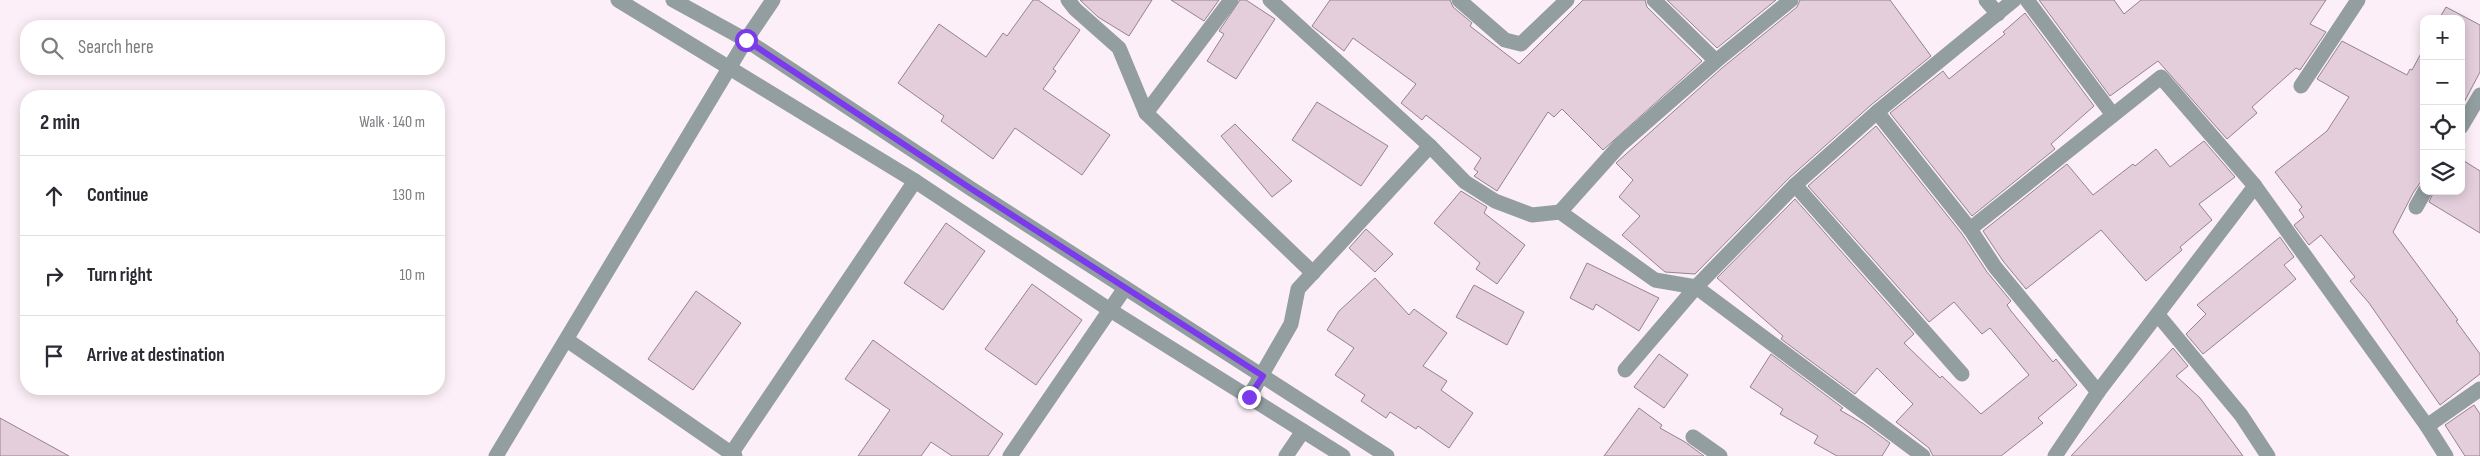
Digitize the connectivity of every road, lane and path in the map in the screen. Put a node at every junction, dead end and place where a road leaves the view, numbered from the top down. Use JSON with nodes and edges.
{"nodes":[{"id":1,"x":618,"y":0,"type":"edge"},
{"id":2,"x":673,"y":0,"type":"edge"},
{"id":3,"x":773,"y":0,"type":"edge"},
{"id":4,"x":1068,"y":0,"type":"edge"},
{"id":5,"x":1230,"y":0,"type":"edge"},
{"id":6,"x":1270,"y":0,"type":"edge"},
{"id":7,"x":1459,"y":0,"type":"edge"},
{"id":8,"x":1567,"y":0,"type":"edge"},
{"id":9,"x":1654,"y":0,"type":"edge"},
{"id":10,"x":1791,"y":0,"type":"edge"},
{"id":11,"x":1986,"y":0,"type":"edge"},
{"id":12,"x":2014,"y":0,"type":"edge"},
{"id":13,"x":2027,"y":0,"type":"edge"},
{"id":14,"x":2358,"y":0,"type":"edge"},
{"id":15,"x":1998,"y":14,"type":"junction"},
{"id":16,"x":746,"y":40,"type":"junction"},
{"id":17,"x":1716,"y":61,"type":"junction"},
{"id":18,"x":730,"y":67,"type":"junction"},
{"id":19,"x":2301,"y":86,"type":"dead end"},
{"id":20,"x":2480,"y":95,"type":"edge"},
{"id":21,"x":1877,"y":112,"type":"junction"},
{"id":22,"x":1146,"y":113,"type":"junction"},
{"id":23,"x":2113,"y":115,"type":"junction"},
{"id":24,"x":2465,"y":121,"type":"edge"},
{"id":25,"x":1430,"y":146,"type":"junction"},
{"id":26,"x":916,"y":181,"type":"junction"},
{"id":27,"x":1795,"y":185,"type":"junction"},
{"id":28,"x":2255,"y":186,"type":"junction"},
{"id":29,"x":2423,"y":195,"type":"edge"},
{"id":30,"x":2416,"y":207,"type":"dead end"},
{"id":31,"x":1560,"y":212,"type":"junction"},
{"id":32,"x":1970,"y":229,"type":"junction"},
{"id":33,"x":1313,"y":273,"type":"junction"},
{"id":34,"x":1696,"y":287,"type":"junction"},
{"id":35,"x":1125,"y":288,"type":"junction"},
{"id":36,"x":1110,"y":310,"type":"junction"},
{"id":37,"x":2158,"y":315,"type":"junction"},
{"id":38,"x":567,"y":340,"type":"junction"},
{"id":39,"x":1624,"y":370,"type":"dead end"},
{"id":40,"x":1962,"y":374,"type":"dead end"},
{"id":41,"x":1263,"y":376,"type":"junction"},
{"id":42,"x":2480,"y":389,"type":"edge"},
{"id":43,"x":2098,"y":392,"type":"junction"},
{"id":44,"x":1249,"y":397,"type":"junction"},
{"id":45,"x":2427,"y":426,"type":"junction"},
{"id":46,"x":1303,"y":431,"type":"junction"},
{"id":47,"x":1693,"y":438,"type":"dead end"},
{"id":48,"x":2062,"y":453,"type":"edge"},
{"id":49,"x":733,"y":455,"type":"edge"},
{"id":50,"x":496,"y":456,"type":"edge"},
{"id":51,"x":1010,"y":456,"type":"edge"},
{"id":52,"x":1286,"y":456,"type":"edge"},
{"id":53,"x":1343,"y":456,"type":"edge"},
{"id":54,"x":1387,"y":456,"type":"edge"},
{"id":55,"x":1720,"y":456,"type":"edge"},
{"id":56,"x":1923,"y":456,"type":"edge"},
{"id":57,"x":2268,"y":456,"type":"edge"},
{"id":58,"x":2446,"y":456,"type":"edge"}],
"edges":[{"from":1,"to":18,"type":"street"},
{"from":2,"to":16,"type":"street"},
{"from":3,"to":16,"type":"street"},
{"from":4,"to":22,"type":"street"},
{"from":5,"to":22,"type":"street"},
{"from":6,"to":25,"type":"street"},
{"from":7,"to":8,"type":"street"},
{"from":9,"to":17,"type":"street"},
{"from":10,"to":17,"type":"street"},
{"from":11,"to":15,"type":"street"},
{"from":12,"to":15,"type":"street"},
{"from":13,"to":23,"type":"street"},
{"from":14,"to":19,"type":"street"},
{"from":15,"to":21,"type":"street"},
{"from":16,"to":18,"type":"street"},
{"from":16,"to":35,"type":"street"},
{"from":17,"to":31,"type":"street"},
{"from":18,"to":26,"type":"street"},
{"from":18,"to":38,"type":"street"},
{"from":20,"to":24,"type":"street"},
{"from":21,"to":27,"type":"street"},
{"from":21,"to":32,"type":"street"},
{"from":22,"to":33,"type":"street"},
{"from":23,"to":28,"type":"street"},
{"from":23,"to":32,"type":"street"},
{"from":25,"to":31,"type":"street"},
{"from":25,"to":33,"type":"street"},
{"from":26,"to":36,"type":"street"},
{"from":26,"to":49,"type":"street"},
{"from":27,"to":34,"type":"street"},
{"from":27,"to":40,"type":"street"},
{"from":28,"to":37,"type":"street"},
{"from":28,"to":45,"type":"street"},
{"from":29,"to":30,"type":"street"},
{"from":31,"to":34,"type":"street"},
{"from":32,"to":43,"type":"street"},
{"from":33,"to":41,"type":"street"},
{"from":34,"to":39,"type":"street"},
{"from":34,"to":56,"type":"street"},
{"from":35,"to":36,"type":"street"},
{"from":35,"to":41,"type":"street"},
{"from":36,"to":44,"type":"street"},
{"from":36,"to":51,"type":"street"},
{"from":37,"to":43,"type":"street"},
{"from":37,"to":57,"type":"street"},
{"from":38,"to":49,"type":"street"},
{"from":38,"to":50,"type":"street"},
{"from":41,"to":44,"type":"street"},
{"from":41,"to":54,"type":"street"},
{"from":42,"to":45,"type":"street"},
{"from":43,"to":48,"type":"street"},
{"from":44,"to":46,"type":"street"},
{"from":45,"to":58,"type":"street"},
{"from":46,"to":52,"type":"street"},
{"from":46,"to":53,"type":"street"},
{"from":47,"to":55,"type":"street"}]}
